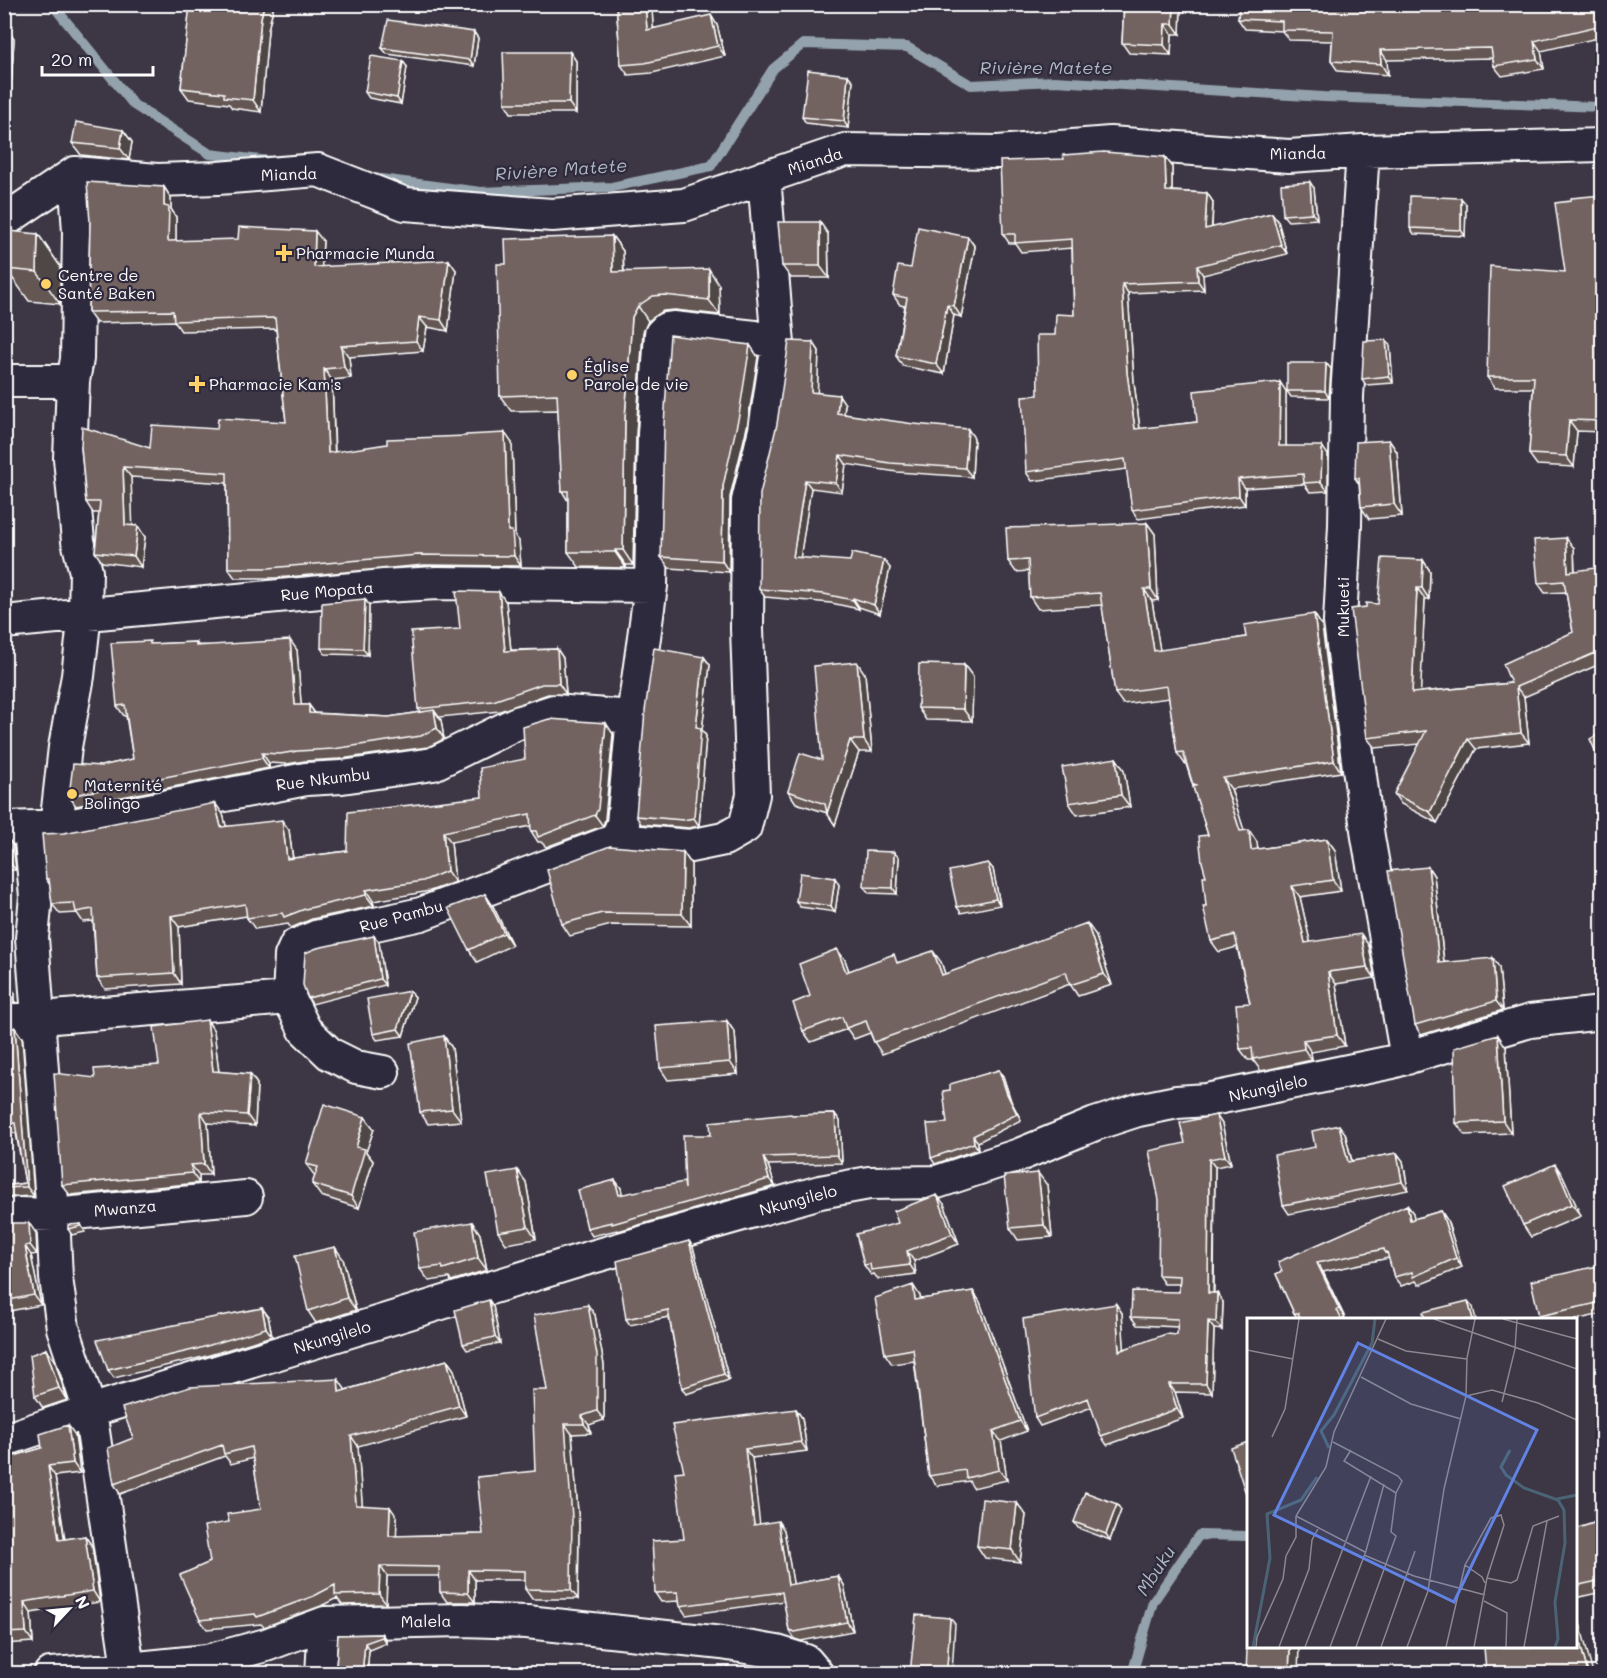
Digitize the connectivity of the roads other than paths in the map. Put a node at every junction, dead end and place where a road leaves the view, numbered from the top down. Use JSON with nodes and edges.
{"nodes":[{"id":1,"x":1602,"y":145,"type":"edge"},
{"id":2,"x":1363,"y":151,"type":"junction"},
{"id":3,"x":75,"y":173,"type":"junction"},
{"id":4,"x":764,"y":177,"type":"junction"},
{"id":5,"x":4,"y":221,"type":"edge"},
{"id":6,"x":778,"y":344,"type":"junction"},
{"id":7,"x":4,"y":381,"type":"edge"},
{"id":8,"x":74,"y":381,"type":"junction"},
{"id":9,"x":651,"y":586,"type":"junction"},
{"id":10,"x":85,"y":613,"type":"junction"},
{"id":11,"x":4,"y":622,"type":"edge"},
{"id":12,"x":633,"y":717,"type":"junction"},
{"id":13,"x":30,"y":828,"type":"edge"},
{"id":14,"x":616,"y":840,"type":"junction"},
{"id":15,"x":289,"y":998,"type":"junction"},
{"id":16,"x":1602,"y":1014,"type":"edge"},
{"id":17,"x":37,"y":1019,"type":"junction"},
{"id":18,"x":4,"y":1021,"type":"edge"},
{"id":19,"x":1407,"y":1058,"type":"junction"},
{"id":20,"x":383,"y":1072,"type":"dead end"},
{"id":21,"x":246,"y":1197,"type":"dead end"},
{"id":22,"x":53,"y":1215,"type":"junction"},
{"id":23,"x":4,"y":1218,"type":"edge"},
{"id":24,"x":90,"y":1411,"type":"junction"},
{"id":25,"x":4,"y":1440,"type":"edge"},
{"id":26,"x":325,"y":1623,"type":"junction"},
{"id":27,"x":812,"y":1667,"type":"edge"},
{"id":28,"x":129,"y":1671,"type":"edge"},
{"id":29,"x":50,"y":1674,"type":"edge"},
{"id":30,"x":322,"y":1674,"type":"edge"}],
"edges":[{"from":1,"to":2,"type":"street","name":"Mianda"},
{"from":2,"to":4,"type":"street","name":"Mianda"},
{"from":2,"to":19,"type":"street","name":"Mukueti"},
{"from":3,"to":4,"type":"street","name":"Mianda"},
{"from":3,"to":5,"type":"street"},
{"from":3,"to":8,"type":"street"},
{"from":4,"to":6,"type":"street"},
{"from":6,"to":9,"type":"street"},
{"from":6,"to":14,"type":"street"},
{"from":7,"to":8,"type":"street"},
{"from":8,"to":10,"type":"street"},
{"from":9,"to":10,"type":"street","name":"Rue Mopata"},
{"from":9,"to":12,"type":"street"},
{"from":10,"to":11,"type":"street","name":"Rue Mopata"},
{"from":10,"to":13,"type":"street"},
{"from":12,"to":13,"type":"street","name":"Rue Nkumbu"},
{"from":12,"to":14,"type":"street"},
{"from":13,"to":17,"type":"street"},
{"from":14,"to":15,"type":"street","name":"Rue Pambu"},
{"from":15,"to":17,"type":"street"},
{"from":15,"to":20,"type":"street"},
{"from":16,"to":19,"type":"street","name":"Nkungilelo"},
{"from":17,"to":18,"type":"street"},
{"from":17,"to":22,"type":"street"},
{"from":19,"to":24,"type":"street","name":"Nkungilelo"},
{"from":21,"to":22,"type":"street","name":"Mwanza"},
{"from":22,"to":23,"type":"street","name":"Mwanza"},
{"from":22,"to":24,"type":"street"},
{"from":24,"to":25,"type":"street","name":"Nkungilelo"},
{"from":24,"to":28,"type":"street"},
{"from":26,"to":27,"type":"street","name":"Malela"},
{"from":26,"to":28,"type":"street","name":"Malela"},
{"from":26,"to":30,"type":"street"},
{"from":28,"to":29,"type":"street","name":"Malela"}]}
